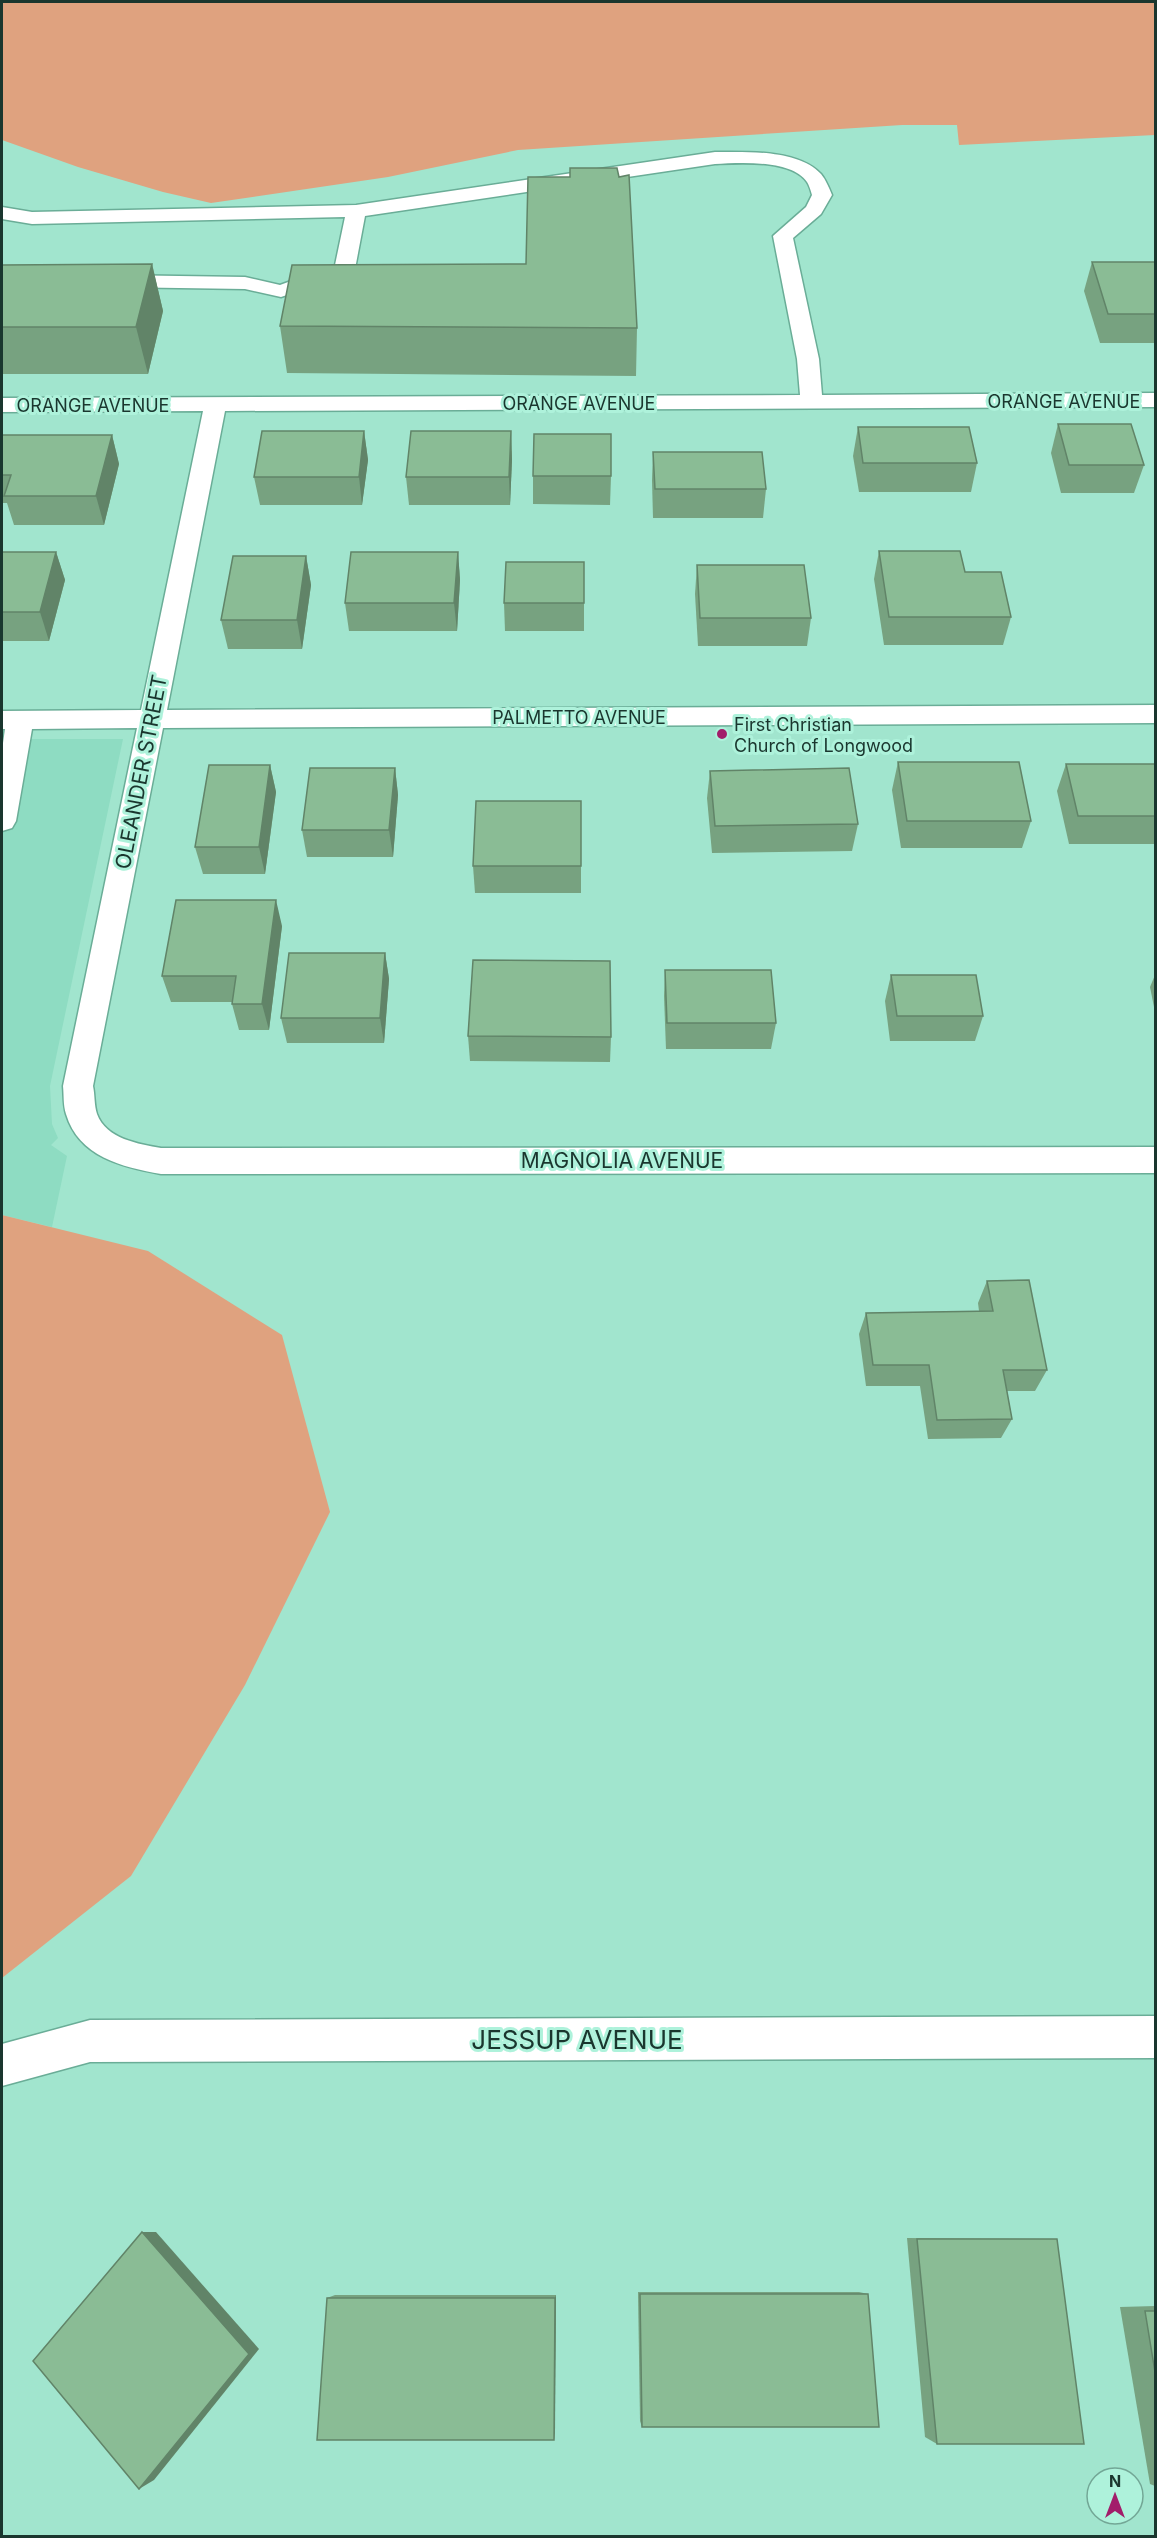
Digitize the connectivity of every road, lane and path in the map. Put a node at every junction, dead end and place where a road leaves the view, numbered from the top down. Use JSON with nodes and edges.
{"nodes":[{"id":1,"x":356,"y":211,"type":"junction"},
{"id":2,"x":2,"y":213,"type":"edge"},
{"id":3,"x":94,"y":280,"type":"edge"},
{"id":4,"x":1155,"y":400,"type":"edge"},
{"id":5,"x":812,"y":402,"type":"junction"},
{"id":6,"x":2,"y":405,"type":"edge"},
{"id":7,"x":215,"y":405,"type":"junction"},
{"id":8,"x":1155,"y":714,"type":"edge"},
{"id":9,"x":11,"y":720,"type":"edge"},
{"id":10,"x":152,"y":720,"type":"junction"},
{"id":11,"x":2,"y":821,"type":"edge"},
{"id":12,"x":93,"y":1137,"type":"joint"},
{"id":13,"x":1155,"y":1160,"type":"edge"},
{"id":14,"x":1155,"y":2037,"type":"edge"},
{"id":15,"x":2,"y":2065,"type":"edge"}],
"edges":[{"from":1,"to":2,"type":"street"},
{"from":1,"to":3,"type":"street"},
{"from":1,"to":5,"type":"street"},
{"from":4,"to":5,"type":"street","name":"ORANGE AVENUE"},
{"from":5,"to":7,"type":"street","name":"ORANGE AVENUE"},
{"from":6,"to":7,"type":"street","name":"ORANGE AVENUE"},
{"from":7,"to":10,"type":"street","name":"OLEANDER STREET"},
{"from":8,"to":10,"type":"street","name":"PALMETTO AVENUE"},
{"from":9,"to":10,"type":"street","name":"PALMETTO AVENUE"},
{"from":9,"to":11,"type":"street"},
{"from":10,"to":12,"type":"street","name":"OLEANDER STREET"},
{"from":12,"to":13,"type":"street","name":"MAGNOLIA AVENUE"},
{"from":14,"to":15,"type":"street","name":"JESSUP AVENUE"}]}
